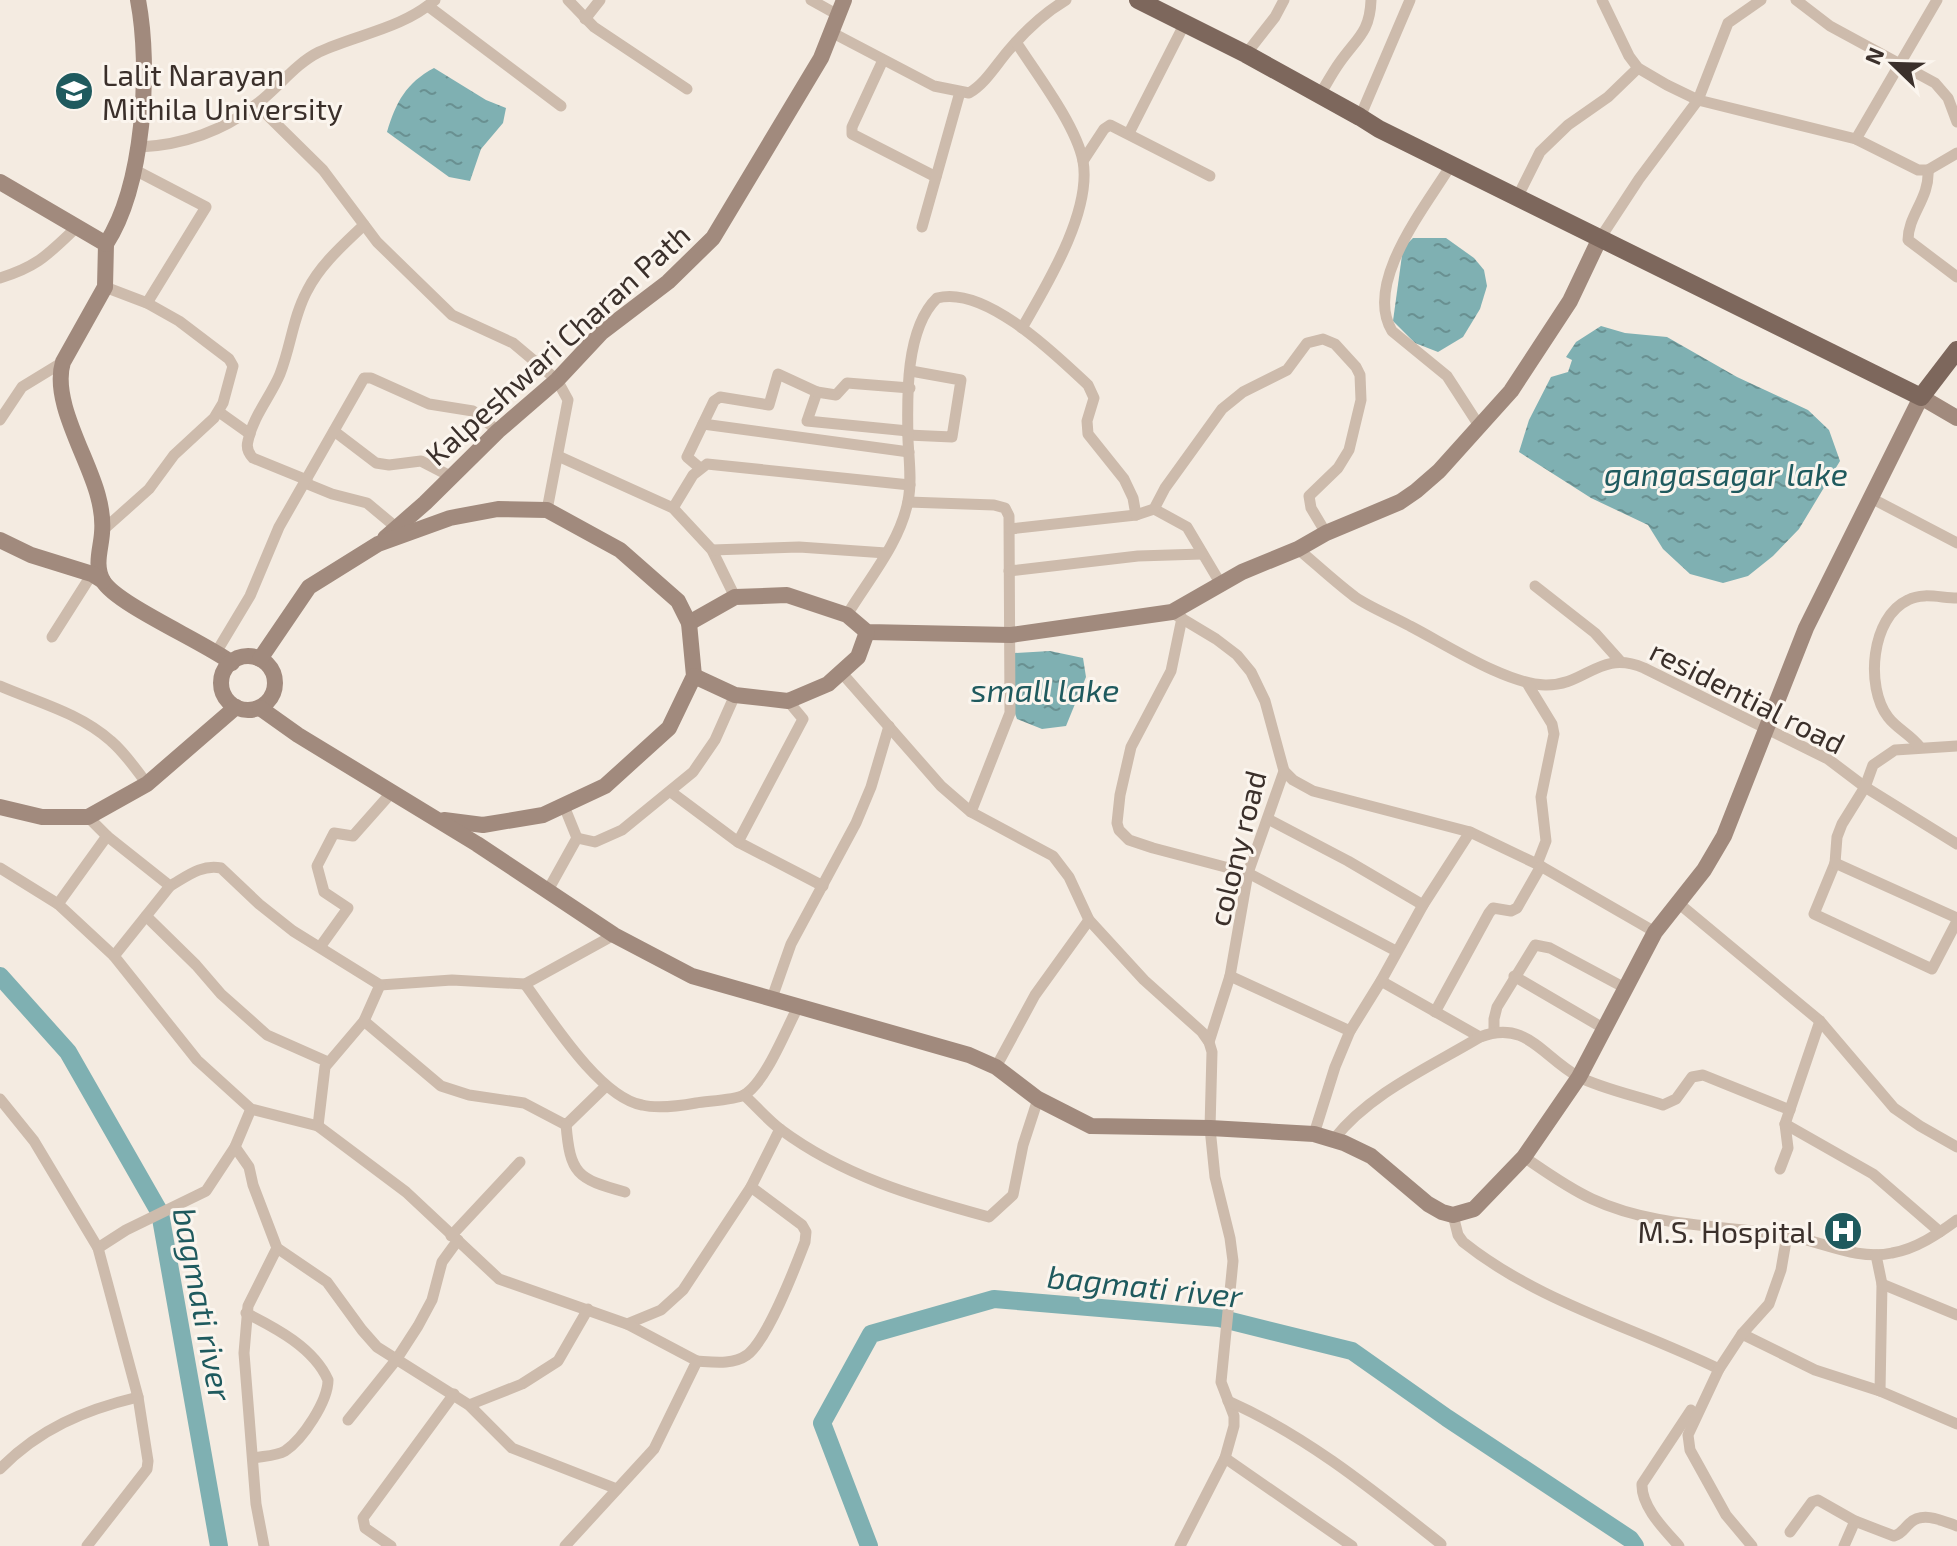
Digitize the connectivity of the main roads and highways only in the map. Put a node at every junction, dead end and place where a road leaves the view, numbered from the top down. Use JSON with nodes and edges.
{"nodes":[{"id":1,"x":1138,"y":0,"type":"edge"},
{"id":2,"x":1957,"y":350,"type":"edge"}],
"edges":[{"from":1,"to":2,"type":"main road"}]}
